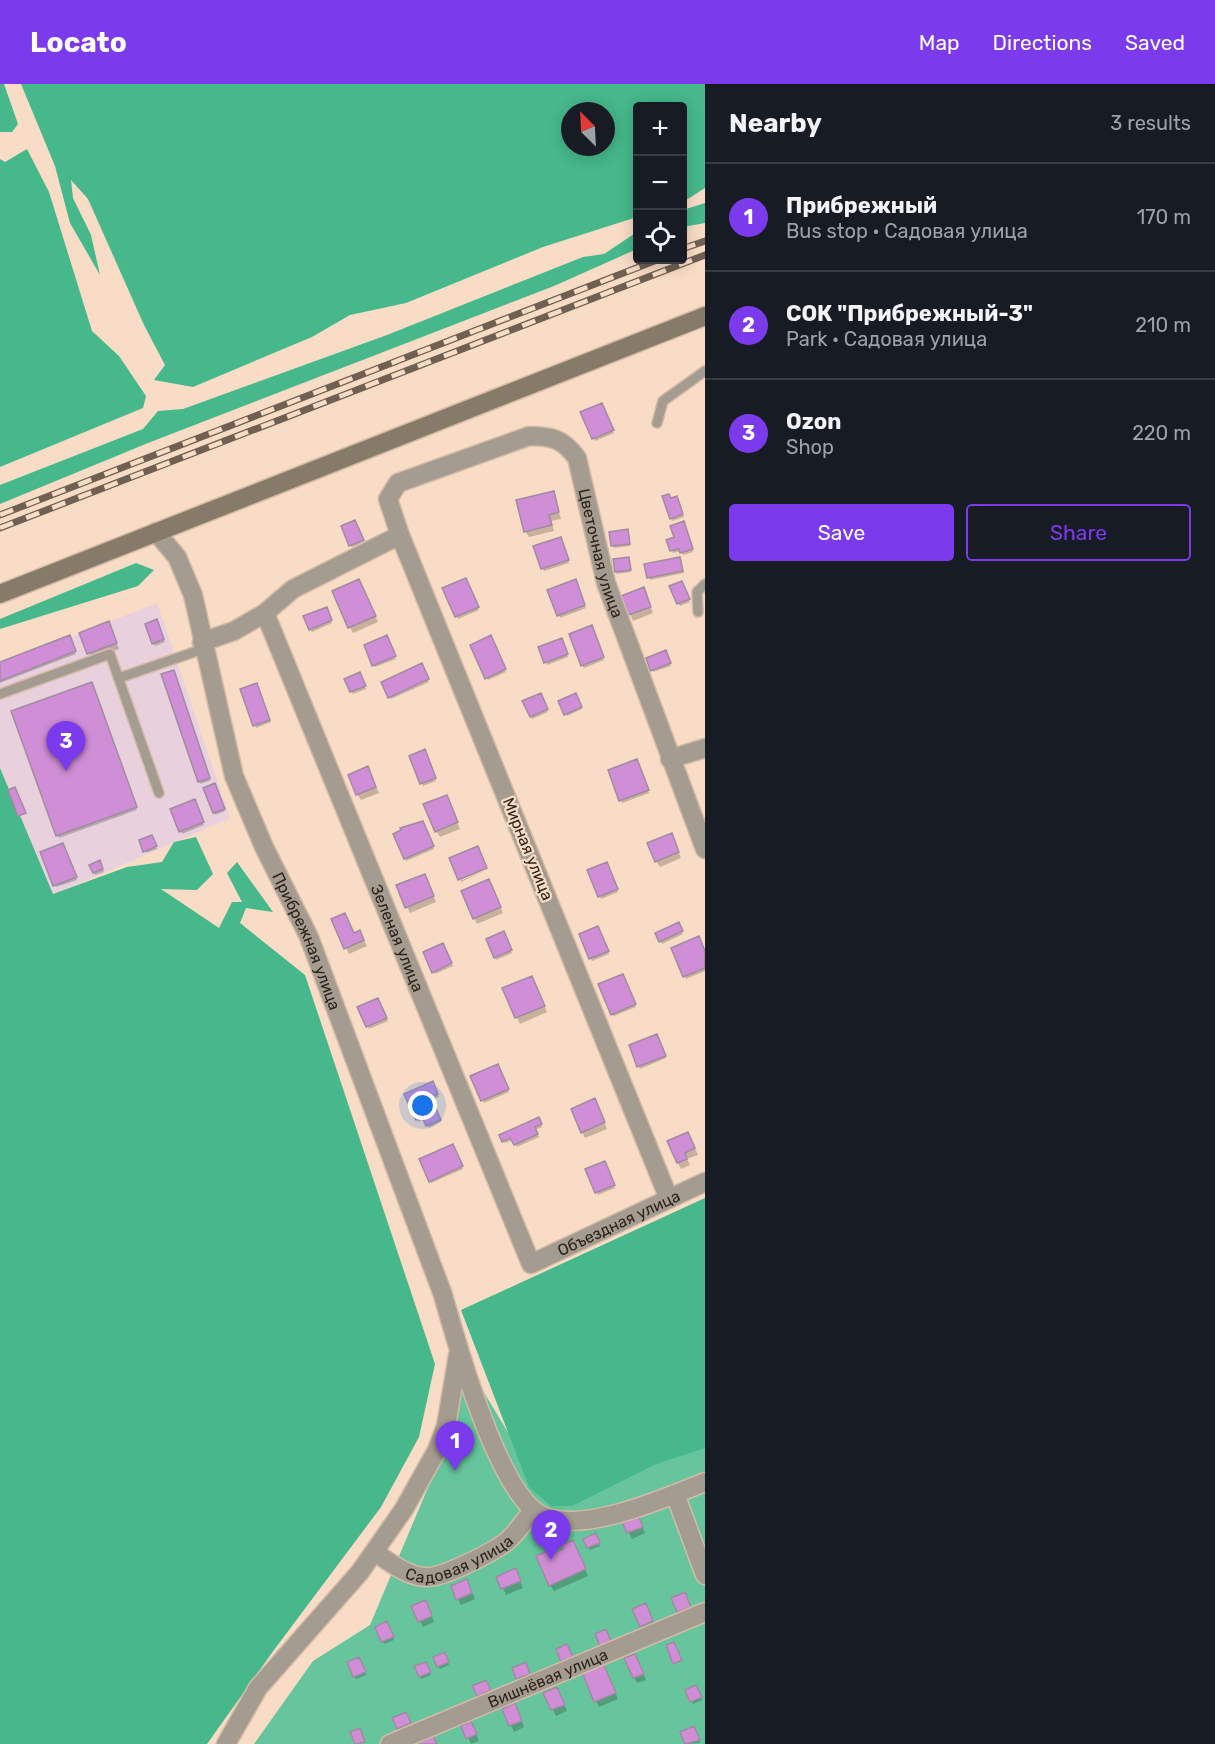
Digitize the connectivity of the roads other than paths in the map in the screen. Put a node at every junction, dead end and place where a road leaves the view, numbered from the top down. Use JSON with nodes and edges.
{"nodes":[{"id":1,"x":705,"y":316,"type":"edge"},
{"id":2,"x":705,"y":371,"type":"edge"},
{"id":3,"x":657,"y":423,"type":"dead end"},
{"id":4,"x":388,"y":499,"type":"joint"},
{"id":5,"x":156,"y":532,"type":"junction"},
{"id":6,"x":400,"y":535,"type":"junction"},
{"id":7,"x":705,"y":584,"type":"edge"},
{"id":8,"x":0,"y":594,"type":"edge"},
{"id":9,"x":698,"y":612,"type":"dead end"},
{"id":10,"x":265,"y":613,"type":"junction"},
{"id":11,"x":203,"y":645,"type":"junction"},
{"id":12,"x":119,"y":678,"type":"junction"},
{"id":13,"x":0,"y":694,"type":"edge"},
{"id":14,"x":705,"y":748,"type":"edge"},
{"id":15,"x":670,"y":759,"type":"junction"},
{"id":16,"x":159,"y":793,"type":"dead end"},
{"id":17,"x":705,"y":849,"type":"edge"},
{"id":18,"x":705,"y":1182,"type":"edge"},
{"id":19,"x":669,"y":1199,"type":"junction"},
{"id":20,"x":531,"y":1264,"type":"joint"},
{"id":21,"x":459,"y":1353,"type":"junction"},
{"id":22,"x":705,"y":1482,"type":"edge"},
{"id":23,"x":675,"y":1494,"type":"junction"},
{"id":24,"x":533,"y":1510,"type":"junction"},
{"id":25,"x":376,"y":1553,"type":"junction"},
{"id":26,"x":705,"y":1575,"type":"edge"},
{"id":27,"x":705,"y":1612,"type":"edge"},
{"id":28,"x":226,"y":1744,"type":"edge"},
{"id":29,"x":390,"y":1744,"type":"edge"}],
"edges":[{"from":1,"to":5,"type":"street"},
{"from":2,"to":3,"type":"lane"},
{"from":4,"to":6,"type":"street","name":"Мирная улица"},
{"from":4,"to":15,"type":"street","name":"Цветочная улица"},
{"from":5,"to":8,"type":"street"},
{"from":5,"to":11,"type":"street","name":"Прибрежная улица"},
{"from":6,"to":10,"type":"street"},
{"from":6,"to":19,"type":"street","name":"Мирная улица"},
{"from":7,"to":9,"type":"lane"},
{"from":10,"to":11,"type":"street"},
{"from":10,"to":20,"type":"street","name":"Зеленая улица"},
{"from":11,"to":12,"type":"lane"},
{"from":11,"to":21,"type":"street","name":"Прибрежная улица"},
{"from":12,"to":13,"type":"lane"},
{"from":12,"to":16,"type":"lane"},
{"from":14,"to":15,"type":"street"},
{"from":15,"to":17,"type":"street","name":"Цветочная улица"},
{"from":18,"to":19,"type":"street","name":"Объездная улица"},
{"from":19,"to":20,"type":"street","name":"Объездная улица"},
{"from":21,"to":24,"type":"street","name":"Прибрежная улица"},
{"from":21,"to":25,"type":"street"},
{"from":22,"to":23,"type":"street"},
{"from":23,"to":24,"type":"street"},
{"from":23,"to":26,"type":"street"},
{"from":24,"to":25,"type":"street","name":"Садовая улица"},
{"from":25,"to":28,"type":"street"},
{"from":27,"to":29,"type":"street","name":"Вишнёвая улица"}]}
